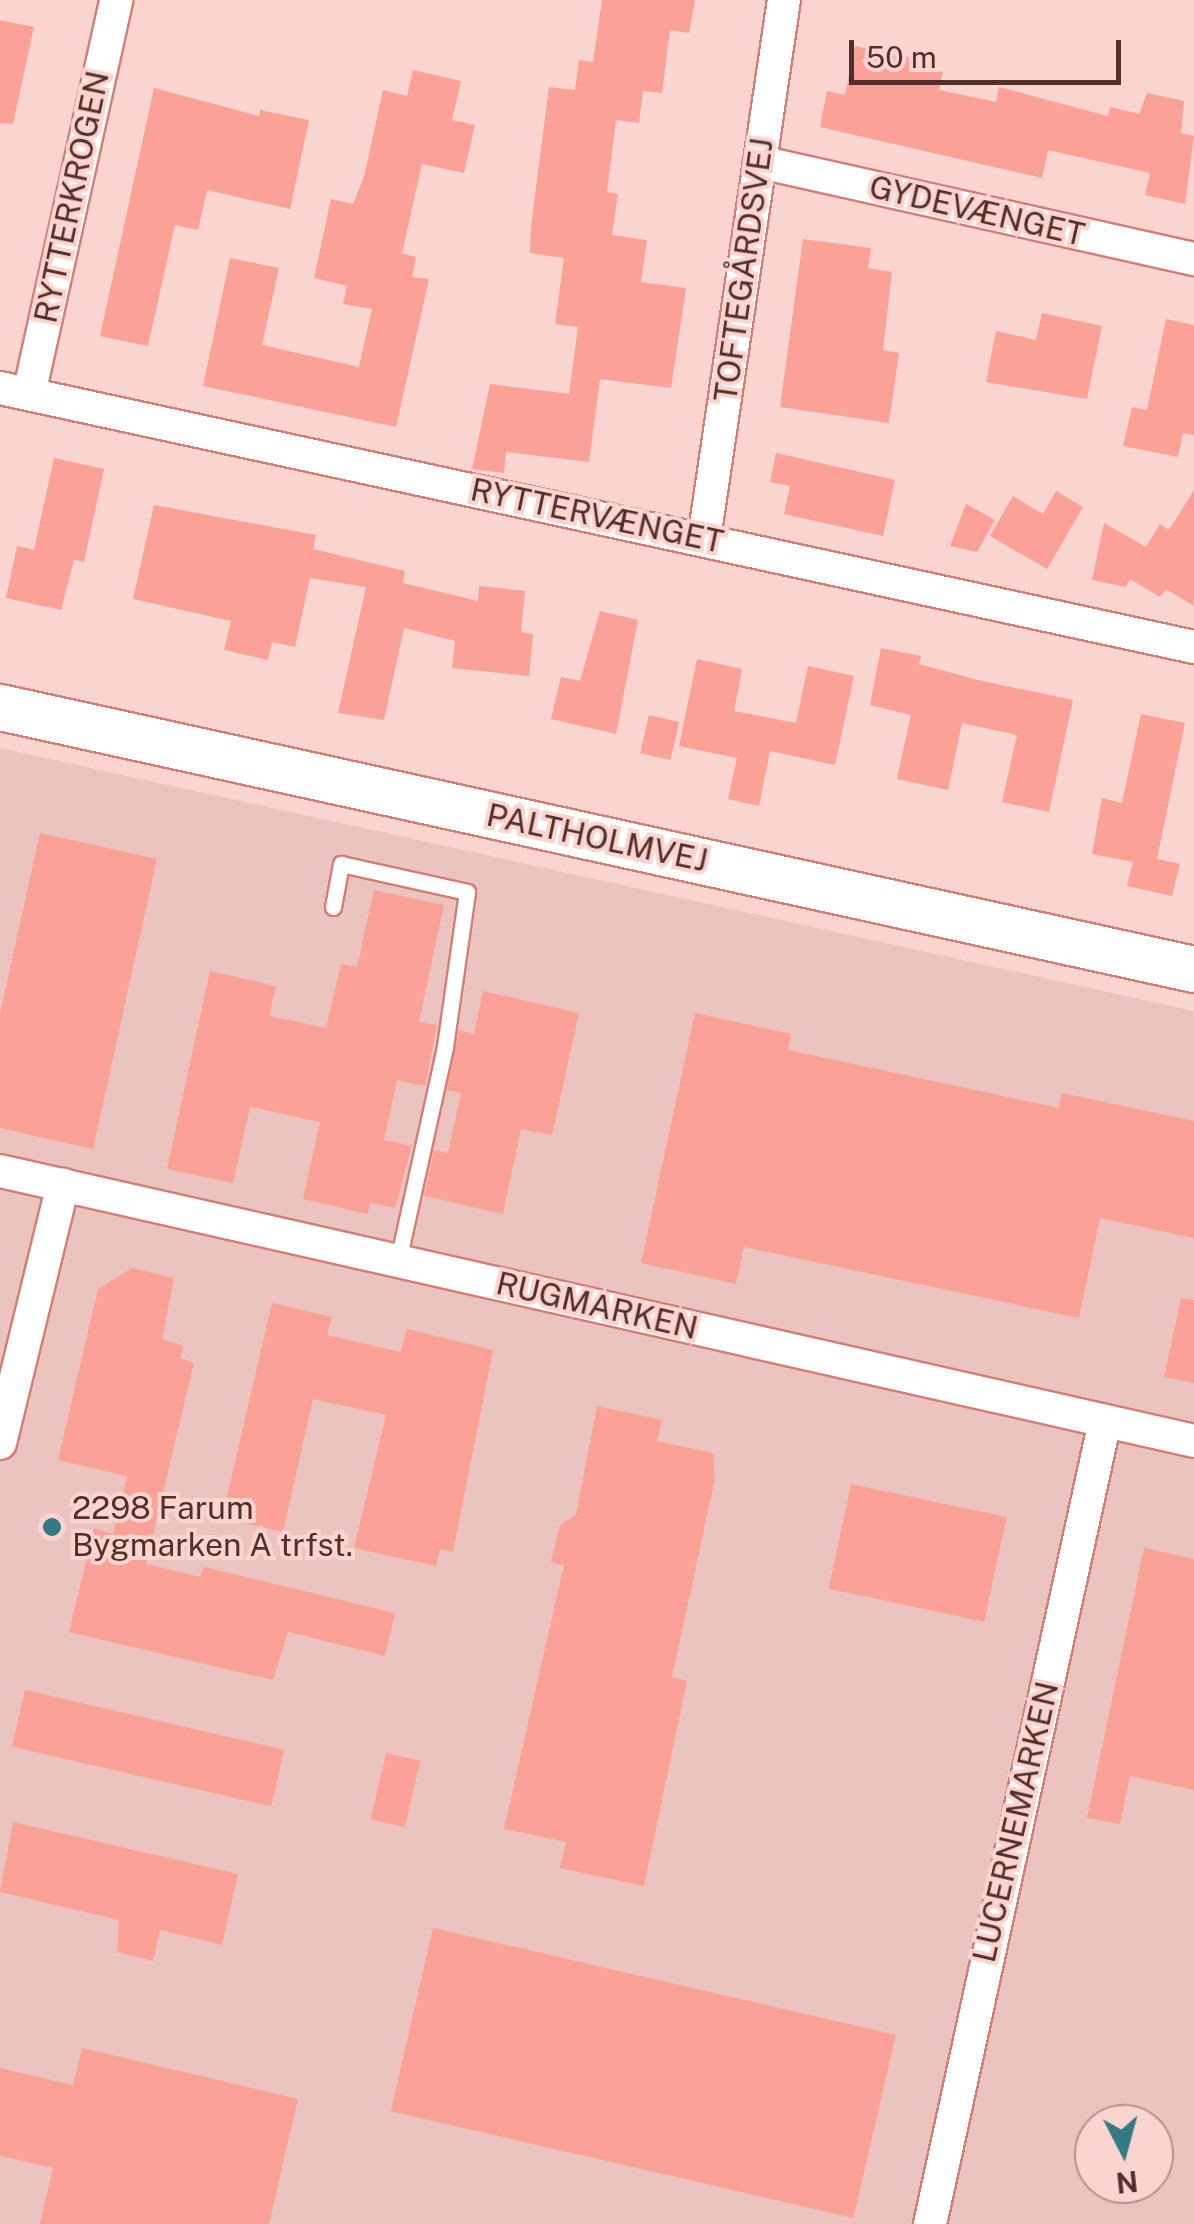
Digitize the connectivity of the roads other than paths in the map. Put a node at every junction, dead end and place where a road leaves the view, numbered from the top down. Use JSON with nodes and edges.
{"nodes":[{"id":1,"x":116,"y":0,"type":"edge"},
{"id":2,"x":784,"y":0,"type":"edge"},
{"id":3,"x":760,"y":162,"type":"junction"},
{"id":4,"x":1194,"y":260,"type":"edge"},
{"id":5,"x":14,"y":391,"type":"edge"},
{"id":6,"x":704,"y":539,"type":"junction"},
{"id":7,"x":1194,"y":647,"type":"edge"},
{"id":8,"x":0,"y":706,"type":"edge"},
{"id":9,"x":333,"y":906,"type":"dead end"},
{"id":10,"x":1194,"y":969,"type":"edge"},
{"id":11,"x":0,"y":1171,"type":"edge"},
{"id":12,"x":63,"y":1185,"type":"junction"},
{"id":13,"x":398,"y":1261,"type":"junction"},
{"id":14,"x":1105,"y":1422,"type":"junction"},
{"id":15,"x":1194,"y":1441,"type":"edge"},
{"id":16,"x":0,"y":1443,"type":"edge"},
{"id":17,"x":930,"y":2224,"type":"edge"}],
"edges":[{"from":1,"to":5,"type":"street","name":"RYTTERKROGEN"},
{"from":2,"to":3,"type":"street","name":"TOFTEGÅRDSVEJ"},
{"from":3,"to":4,"type":"street","name":"GYDEVÆNGET"},
{"from":3,"to":6,"type":"street","name":"TOFTEGÅRDSVEJ"},
{"from":5,"to":6,"type":"street","name":"RYTTERVÆNGET"},
{"from":6,"to":7,"type":"street","name":"RYTTERVÆNGET"},
{"from":8,"to":10,"type":"street","name":"PALTHOLMVEJ"},
{"from":9,"to":13,"type":"lane"},
{"from":11,"to":12,"type":"street","name":"RUGMARKEN"},
{"from":12,"to":13,"type":"street","name":"RUGMARKEN"},
{"from":12,"to":16,"type":"street"},
{"from":13,"to":14,"type":"street","name":"RUGMARKEN"},
{"from":14,"to":15,"type":"street","name":"RUGMARKEN"},
{"from":14,"to":17,"type":"street","name":"LUCERNEMARKEN"}]}
